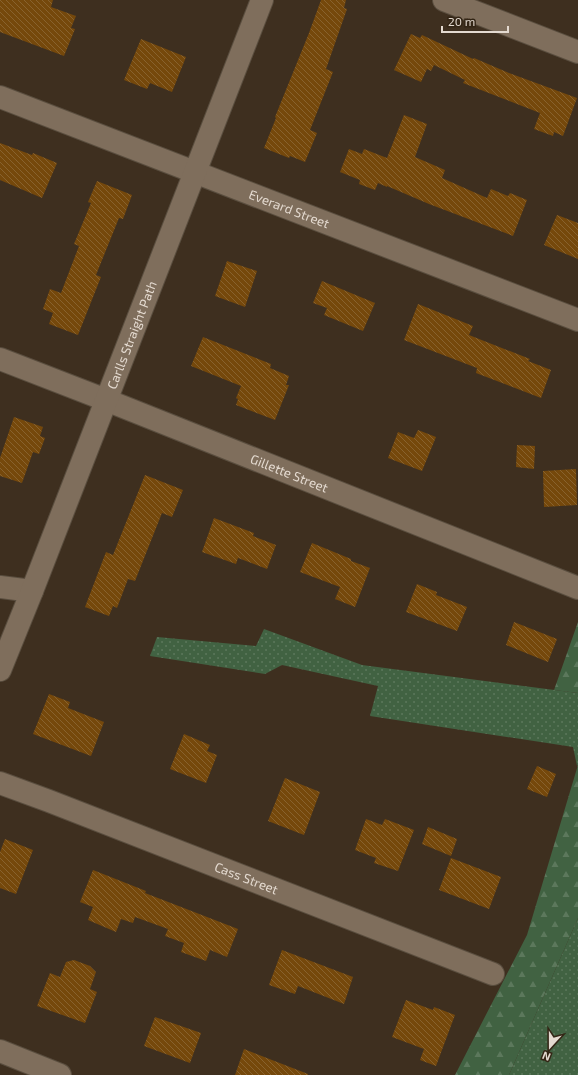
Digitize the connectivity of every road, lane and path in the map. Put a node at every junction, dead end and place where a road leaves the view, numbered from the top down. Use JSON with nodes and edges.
{"nodes":[{"id":1,"x":262,"y":0,"type":"edge"},
{"id":2,"x":444,"y":0,"type":"edge"},
{"id":3,"x":578,"y":52,"type":"edge"},
{"id":4,"x":0,"y":97,"type":"edge"},
{"id":5,"x":195,"y":172,"type":"junction"},
{"id":6,"x":578,"y":320,"type":"edge"},
{"id":7,"x":0,"y":359,"type":"edge"},
{"id":8,"x":106,"y":400,"type":"junction"},
{"id":9,"x":0,"y":586,"type":"edge"},
{"id":10,"x":578,"y":588,"type":"edge"},
{"id":11,"x":32,"y":591,"type":"junction"},
{"id":12,"x":0,"y":670,"type":"edge"},
{"id":13,"x":0,"y":783,"type":"edge"},
{"id":14,"x":493,"y":974,"type":"dead end"},
{"id":15,"x":0,"y":1051,"type":"edge"},
{"id":16,"x":60,"y":1075,"type":"edge"}],
"edges":[{"from":1,"to":5,"type":"street","name":"Carlls Straight Path"},
{"from":2,"to":3,"type":"street"},
{"from":4,"to":5,"type":"street","name":"Everard Street"},
{"from":5,"to":6,"type":"street","name":"Everard Street"},
{"from":5,"to":8,"type":"street","name":"Carlls Straight Path"},
{"from":7,"to":8,"type":"street","name":"Gillette Street"},
{"from":8,"to":10,"type":"street","name":"Gillette Street"},
{"from":8,"to":11,"type":"street","name":"Carlls Straight Path"},
{"from":9,"to":11,"type":"street"},
{"from":11,"to":12,"type":"street","name":"Carlls Straight Path"},
{"from":13,"to":14,"type":"street","name":"Cass Street"},
{"from":15,"to":16,"type":"street"}]}
